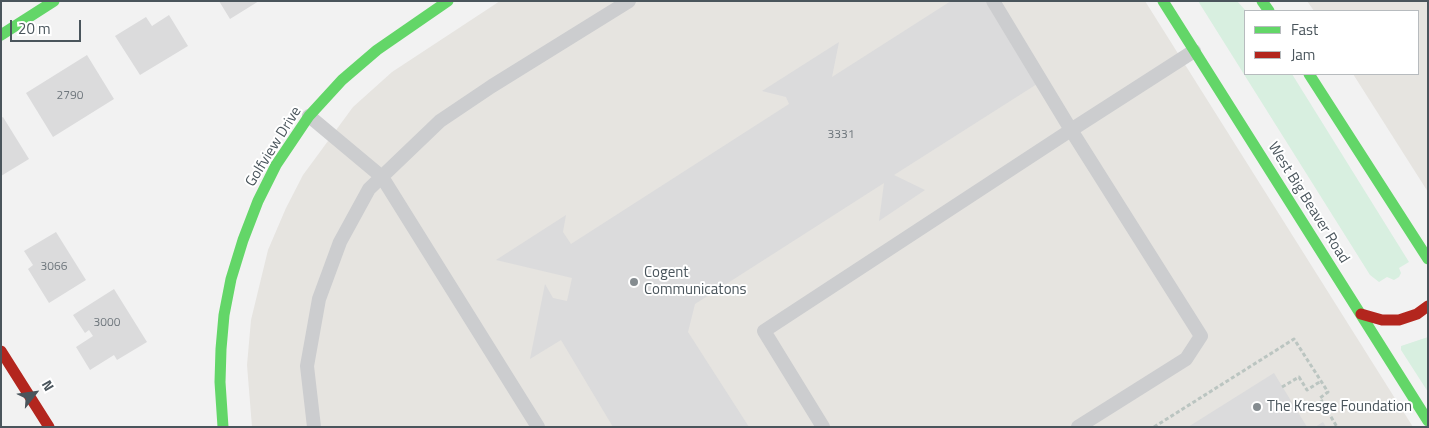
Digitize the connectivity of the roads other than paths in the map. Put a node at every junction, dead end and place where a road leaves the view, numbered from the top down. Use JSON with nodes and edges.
{"nodes":[{"id":1,"x":54,"y":1,"type":"edge"},
{"id":2,"x":448,"y":1,"type":"edge"},
{"id":3,"x":629,"y":1,"type":"edge"},
{"id":4,"x":993,"y":1,"type":"edge"},
{"id":5,"x":1163,"y":1,"type":"edge"},
{"id":6,"x":1,"y":35,"type":"edge"},
{"id":7,"x":1194,"y":51,"type":"junction"},
{"id":8,"x":1310,"y":75,"type":"edge"},
{"id":9,"x":309,"y":116,"type":"junction"},
{"id":10,"x":1071,"y":130,"type":"junction"},
{"id":11,"x":382,"y":177,"type":"junction"},
{"id":12,"x":1428,"y":259,"type":"edge"},
{"id":13,"x":1428,"y":306,"type":"edge"},
{"id":14,"x":1361,"y":314,"type":"junction"},
{"id":15,"x":1,"y":351,"type":"edge"},
{"id":16,"x":1428,"y":422,"type":"edge"},
{"id":17,"x":49,"y":427,"type":"edge"},
{"id":18,"x":223,"y":427,"type":"edge"},
{"id":19,"x":314,"y":427,"type":"edge"},
{"id":20,"x":538,"y":427,"type":"edge"},
{"id":21,"x":823,"y":427,"type":"edge"},
{"id":22,"x":1078,"y":427,"type":"edge"}],
"edges":[{"from":1,"to":6,"type":"main road"},
{"from":2,"to":9,"type":"main road","name":"Golfview Drive"},
{"from":3,"to":11,"type":"lane"},
{"from":4,"to":10,"type":"lane"},
{"from":5,"to":7,"type":"main road","name":"West Big Beaver Road"},
{"from":7,"to":10,"type":"lane"},
{"from":7,"to":14,"type":"main road","name":"West Big Beaver Road"},
{"from":8,"to":12,"type":"main road"},
{"from":9,"to":11,"type":"lane"},
{"from":9,"to":18,"type":"main road","name":"Golfview Drive"},
{"from":10,"to":21,"type":"lane"},
{"from":10,"to":22,"type":"lane"},
{"from":11,"to":19,"type":"lane"},
{"from":11,"to":20,"type":"lane"},
{"from":13,"to":14,"type":"main road"},
{"from":14,"to":16,"type":"main road","name":"West Big Beaver Road"},
{"from":15,"to":17,"type":"main road"}]}
